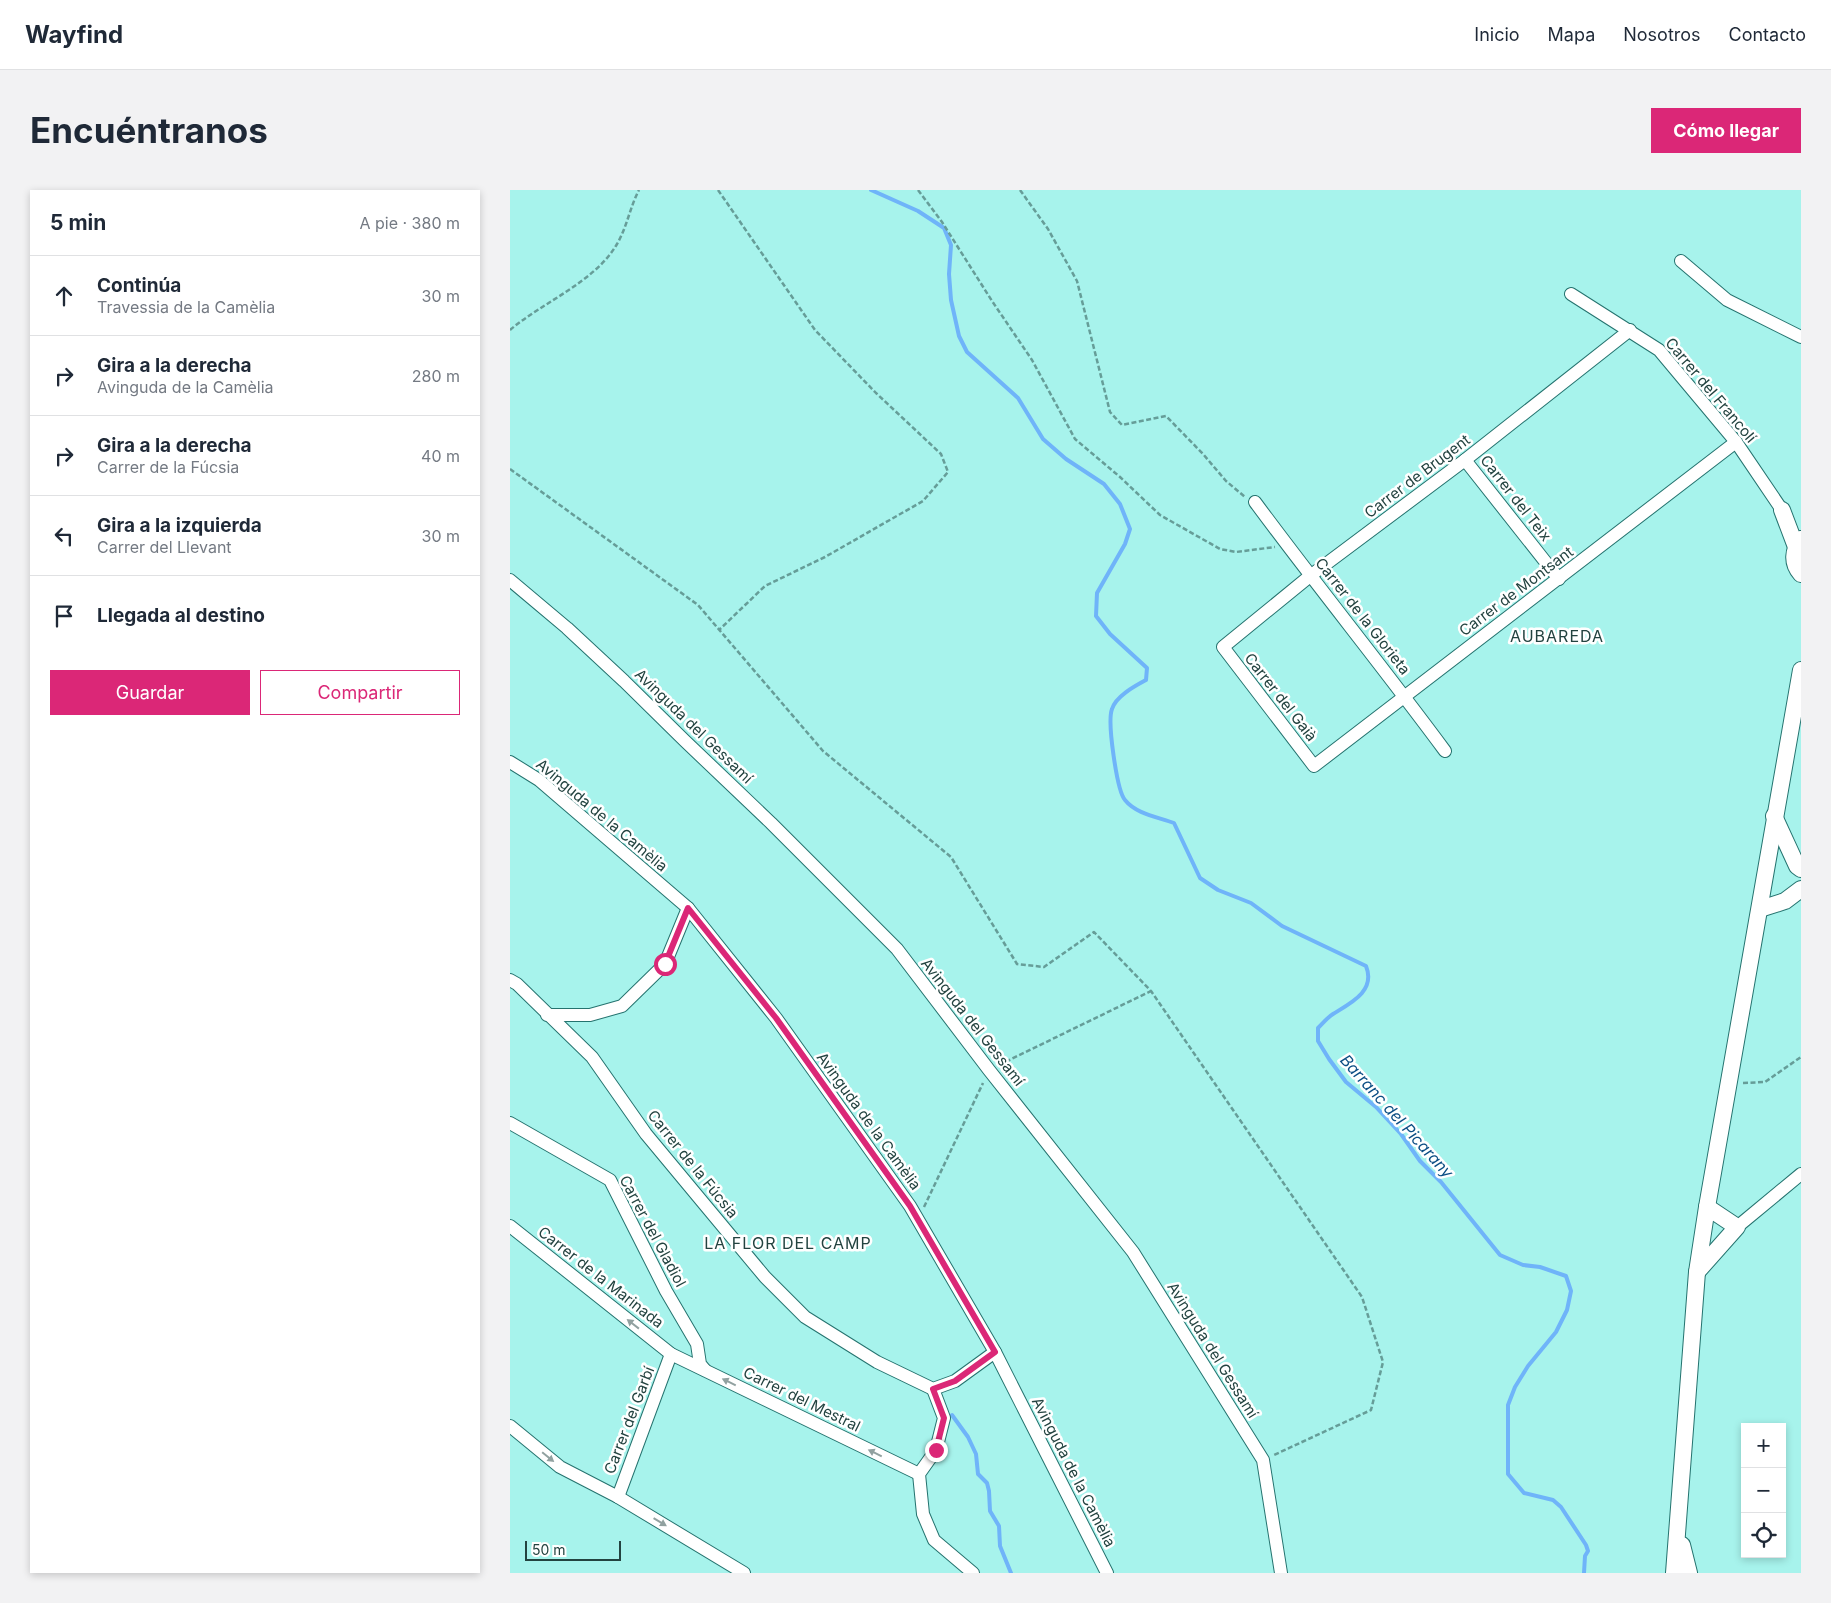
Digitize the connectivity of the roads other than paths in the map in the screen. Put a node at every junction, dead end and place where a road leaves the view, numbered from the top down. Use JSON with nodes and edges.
{"nodes":[{"id":1,"x":1681,"y":261,"type":"dead end"},
{"id":2,"x":1571,"y":294,"type":"dead end"},
{"id":3,"x":1630,"y":330,"type":"junction"},
{"id":4,"x":1801,"y":337,"type":"edge"},
{"id":5,"x":1736,"y":442,"type":"junction"},
{"id":6,"x":1465,"y":460,"type":"junction"},
{"id":7,"x":1257,"y":505,"type":"road end"},
{"id":8,"x":1782,"y":510,"type":"junction"},
{"id":9,"x":1801,"y":528,"type":"edge"},
{"id":10,"x":1798,"y":543,"type":"edge"},
{"id":11,"x":1801,"y":574,"type":"edge"},
{"id":12,"x":1310,"y":576,"type":"junction"},
{"id":13,"x":1558,"y":579,"type":"junction"},
{"id":14,"x":510,"y":580,"type":"edge"},
{"id":15,"x":1222,"y":647,"type":"joint"},
{"id":16,"x":1801,"y":670,"type":"edge"},
{"id":17,"x":1405,"y":696,"type":"junction"},
{"id":18,"x":1445,"y":751,"type":"dead end"},
{"id":19,"x":510,"y":762,"type":"edge"},
{"id":20,"x":1314,"y":766,"type":"joint"},
{"id":21,"x":1774,"y":816,"type":"junction"},
{"id":22,"x":1799,"y":868,"type":"edge"},
{"id":23,"x":1801,"y":889,"type":"edge"},
{"id":24,"x":1785,"y":901,"type":"junction"},
{"id":25,"x":688,"y":908,"type":"junction"},
{"id":26,"x":1760,"y":909,"type":"junction"},
{"id":27,"x":512,"y":984,"type":"edge"},
{"id":28,"x":547,"y":1015,"type":"junction"},
{"id":29,"x":510,"y":1123,"type":"edge"},
{"id":30,"x":1801,"y":1174,"type":"edge"},
{"id":31,"x":1707,"y":1207,"type":"junction"},
{"id":32,"x":510,"y":1226,"type":"edge"},
{"id":33,"x":1736,"y":1227,"type":"junction"},
{"id":34,"x":1697,"y":1272,"type":"junction"},
{"id":35,"x":995,"y":1352,"type":"junction"},
{"id":36,"x":671,"y":1354,"type":"junction"},
{"id":37,"x":705,"y":1370,"type":"junction"},
{"id":38,"x":933,"y":1389,"type":"junction"},
{"id":39,"x":510,"y":1426,"type":"edge"},
{"id":40,"x":919,"y":1474,"type":"junction"},
{"id":41,"x":618,"y":1497,"type":"junction"},
{"id":42,"x":1678,"y":1524,"type":"junction"},
{"id":43,"x":744,"y":1573,"type":"edge"},
{"id":44,"x":973,"y":1573,"type":"edge"},
{"id":45,"x":1107,"y":1573,"type":"edge"},
{"id":46,"x":1281,"y":1573,"type":"edge"},
{"id":47,"x":1674,"y":1573,"type":"edge"},
{"id":48,"x":1689,"y":1573,"type":"edge"}],
"edges":[{"from":1,"to":4,"type":"street"},
{"from":2,"to":3,"type":"street","name":"Carrer del Francolí"},
{"from":3,"to":5,"type":"street","name":"Carrer del Francolí"},
{"from":3,"to":6,"type":"street","name":"Carrer de Brugent"},
{"from":5,"to":8,"type":"street","name":"Carrer del Francolí"},
{"from":5,"to":13,"type":"street","name":"Carrer de Montsant"},
{"from":6,"to":12,"type":"street","name":"Carrer de Brugent"},
{"from":6,"to":13,"type":"street","name":"Carrer del Teix"},
{"from":7,"to":12,"type":"street","name":"Carrer de la Glorieta"},
{"from":8,"to":9,"type":"street"},
{"from":8,"to":10,"type":"street"},
{"from":10,"to":11,"type":"street"},
{"from":12,"to":15,"type":"street","name":"Carrer de Brugent"},
{"from":12,"to":17,"type":"street","name":"Carrer de la Glorieta"},
{"from":13,"to":17,"type":"street","name":"Carrer de Montsant"},
{"from":14,"to":46,"type":"street","name":"Avinguda del Gessamí"},
{"from":15,"to":20,"type":"street","name":"Carrer del Gaià"},
{"from":16,"to":21,"type":"street"},
{"from":17,"to":18,"type":"street","name":"Carrer de la Glorieta"},
{"from":17,"to":20,"type":"street","name":"Carrer de Montsant"},
{"from":19,"to":25,"type":"street","name":"Avinguda de la Camèlia"},
{"from":21,"to":22,"type":"street"},
{"from":21,"to":26,"type":"street"},
{"from":22,"to":24,"type":"street"},
{"from":23,"to":24,"type":"street"},
{"from":24,"to":26,"type":"street"},
{"from":25,"to":28,"type":"street"},
{"from":25,"to":35,"type":"street","name":"Avinguda de la Camèlia"},
{"from":26,"to":31,"type":"street"},
{"from":27,"to":28,"type":"street","name":"Carrer de la Fúcsia"},
{"from":28,"to":38,"type":"street","name":"Carrer de la Fúcsia"},
{"from":29,"to":37,"type":"street","name":"Carrer del Gladiol"},
{"from":30,"to":33,"type":"street"},
{"from":31,"to":33,"type":"street"},
{"from":31,"to":34,"type":"street"},
{"from":36,"to":32,"type":"street","name":"Carrer de la Marinada","one_way":true},
{"from":33,"to":34,"type":"street"},
{"from":34,"to":42,"type":"street"},
{"from":35,"to":38,"type":"street"},
{"from":35,"to":45,"type":"street","name":"Avinguda de la Camèlia"},
{"from":36,"to":37,"type":"street","name":"Carrer del Mestral"},
{"from":36,"to":41,"type":"street","name":"Carrer del Garbí"},
{"from":40,"to":37,"type":"street","name":"Carrer del Mestral","one_way":true},
{"from":38,"to":40,"type":"street"},
{"from":39,"to":41,"type":"street","one_way":true},
{"from":40,"to":44,"type":"street"},
{"from":41,"to":43,"type":"street","one_way":true},
{"from":42,"to":47,"type":"street"},
{"from":42,"to":48,"type":"street"}]}
